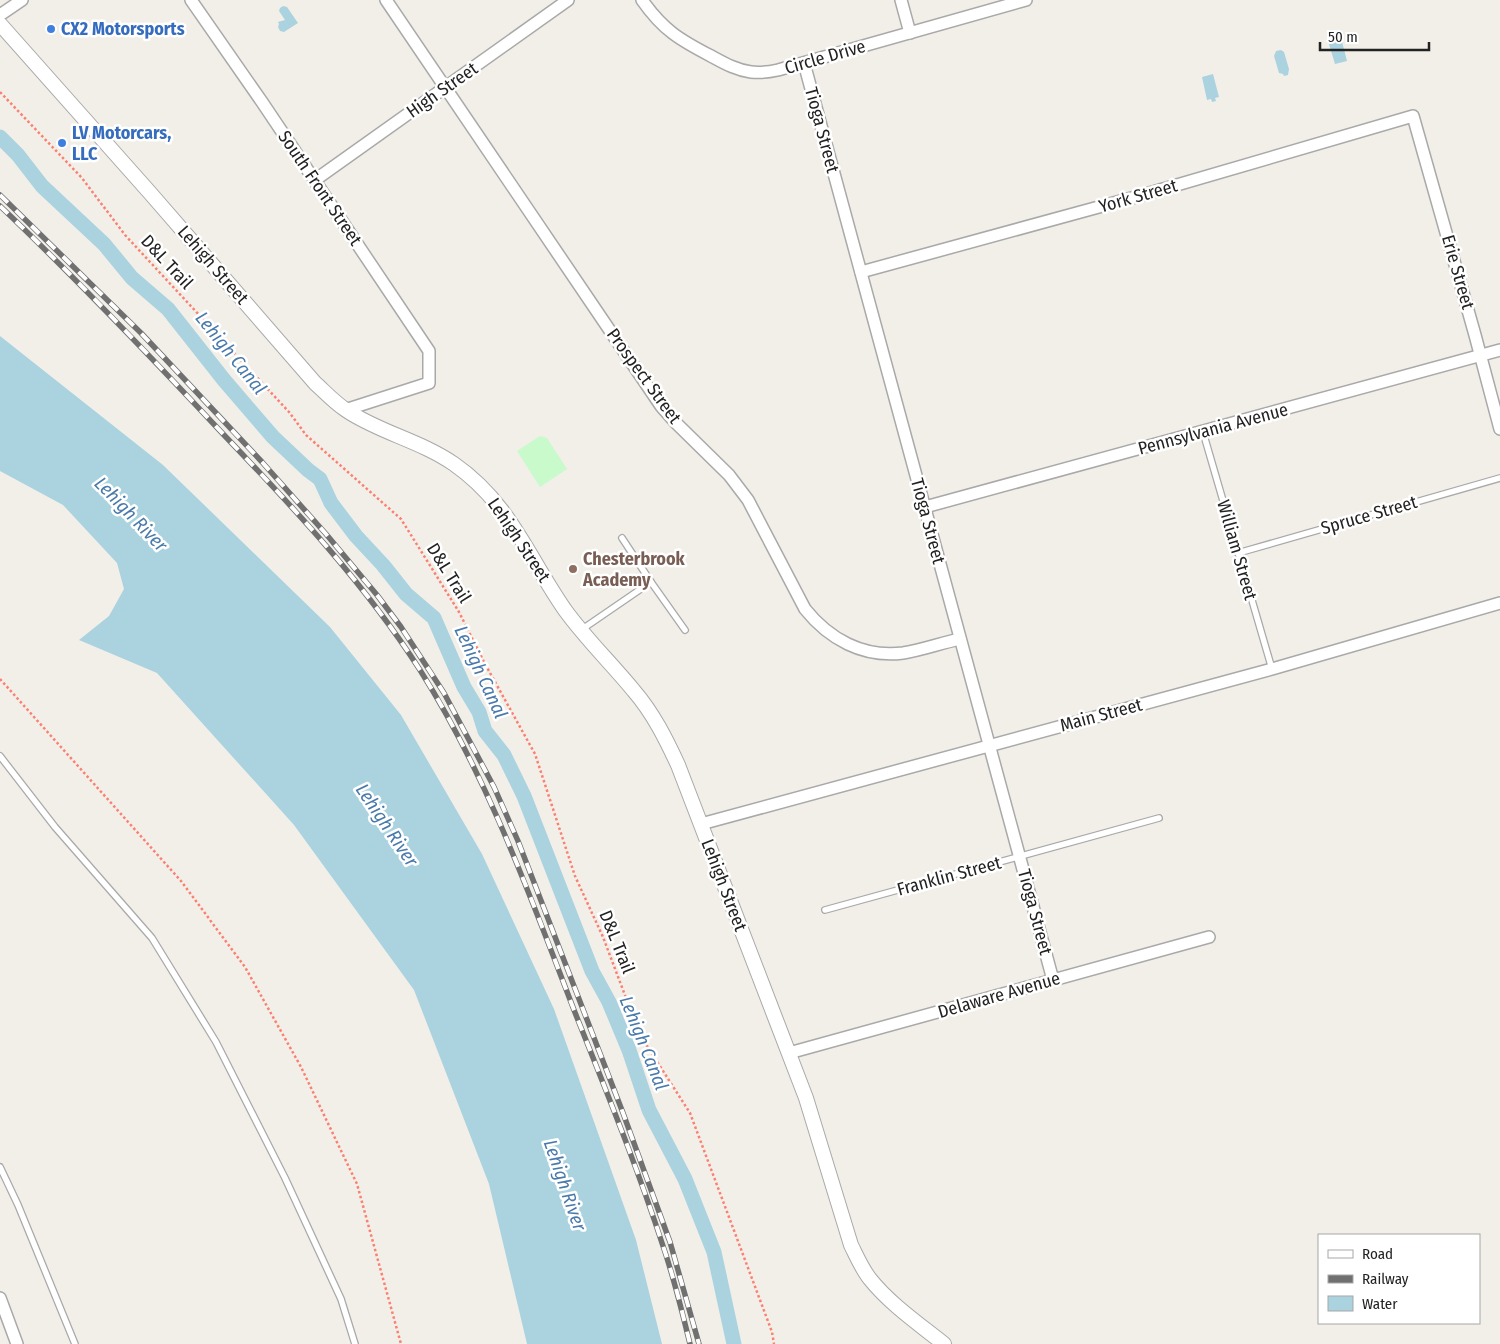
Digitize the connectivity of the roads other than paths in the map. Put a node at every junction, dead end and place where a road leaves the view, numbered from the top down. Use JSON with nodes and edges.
{"nodes":[{"id":1,"x":22,"y":0,"type":"edge"},
{"id":2,"x":191,"y":0,"type":"edge"},
{"id":3,"x":386,"y":0,"type":"edge"},
{"id":4,"x":568,"y":0,"type":"edge"},
{"id":5,"x":642,"y":0,"type":"edge"},
{"id":6,"x":901,"y":0,"type":"edge"},
{"id":7,"x":1026,"y":0,"type":"edge"},
{"id":8,"x":0,"y":15,"type":"edge"},
{"id":9,"x":0,"y":24,"type":"edge"},
{"id":10,"x":910,"y":33,"type":"junction"},
{"id":11,"x":804,"y":63,"type":"junction"},
{"id":12,"x":446,"y":87,"type":"junction"},
{"id":13,"x":1413,"y":116,"type":"joint"},
{"id":14,"x":315,"y":180,"type":"junction"},
{"id":15,"x":861,"y":272,"type":"junction"},
{"id":16,"x":1500,"y":350,"type":"edge"},
{"id":17,"x":1481,"y":356,"type":"junction"},
{"id":18,"x":345,"y":410,"type":"junction"},
{"id":19,"x":1500,"y":429,"type":"edge"},
{"id":20,"x":1203,"y":432,"type":"junction"},
{"id":21,"x":1500,"y":478,"type":"edge"},
{"id":22,"x":925,"y":507,"type":"junction"},
{"id":23,"x":622,"y":538,"type":"dead end"},
{"id":24,"x":1238,"y":553,"type":"junction"},
{"id":25,"x":651,"y":582,"type":"junction"},
{"id":26,"x":1500,"y":604,"type":"edge"},
{"id":27,"x":581,"y":630,"type":"junction"},
{"id":28,"x":685,"y":630,"type":"dead end"},
{"id":29,"x":960,"y":639,"type":"junction"},
{"id":30,"x":1272,"y":669,"type":"junction"},
{"id":31,"x":989,"y":745,"type":"junction"},
{"id":32,"x":0,"y":756,"type":"edge"},
{"id":33,"x":1159,"y":818,"type":"dead end"},
{"id":34,"x":701,"y":824,"type":"junction"},
{"id":35,"x":1020,"y":857,"type":"junction"},
{"id":36,"x":825,"y":910,"type":"dead end"},
{"id":37,"x":1210,"y":937,"type":"dead end"},
{"id":38,"x":1053,"y":980,"type":"junction"},
{"id":39,"x":789,"y":1053,"type":"junction"},
{"id":40,"x":0,"y":1166,"type":"edge"},
{"id":41,"x":0,"y":1298,"type":"edge"},
{"id":42,"x":18,"y":1344,"type":"edge"},
{"id":43,"x":75,"y":1344,"type":"edge"},
{"id":44,"x":355,"y":1344,"type":"edge"},
{"id":45,"x":944,"y":1344,"type":"edge"}],
"edges":[{"from":1,"to":8,"type":"street"},
{"from":2,"to":14,"type":"street","name":"South Front Street"},
{"from":3,"to":12,"type":"street","name":"Prospect Street"},
{"from":4,"to":12,"type":"street","name":"High Street"},
{"from":5,"to":11,"type":"street","name":"Circle Drive"},
{"from":6,"to":10,"type":"street"},
{"from":7,"to":10,"type":"street","name":"Circle Drive"},
{"from":9,"to":18,"type":"street","name":"Lehigh Street"},
{"from":10,"to":11,"type":"street","name":"Circle Drive"},
{"from":11,"to":15,"type":"street","name":"Tioga Street"},
{"from":12,"to":14,"type":"street","name":"High Street"},
{"from":12,"to":29,"type":"street","name":"Prospect Street"},
{"from":13,"to":15,"type":"street","name":"York Street"},
{"from":13,"to":17,"type":"street","name":"Erie Street"},
{"from":14,"to":18,"type":"street","name":"South Front Street"},
{"from":15,"to":22,"type":"street","name":"Tioga Street"},
{"from":16,"to":17,"type":"street","name":"Pennsylvania Avenue"},
{"from":17,"to":19,"type":"street","name":"Erie Street"},
{"from":17,"to":20,"type":"street","name":"Pennsylvania Avenue"},
{"from":18,"to":27,"type":"street","name":"Lehigh Street"},
{"from":20,"to":22,"type":"street","name":"Pennsylvania Avenue"},
{"from":20,"to":24,"type":"lane","name":"William Street"},
{"from":21,"to":24,"type":"lane","name":"Spruce Street"},
{"from":22,"to":29,"type":"street","name":"Tioga Street"},
{"from":23,"to":25,"type":"lane"},
{"from":24,"to":30,"type":"lane","name":"William Street"},
{"from":25,"to":27,"type":"lane"},
{"from":25,"to":28,"type":"lane"},
{"from":26,"to":30,"type":"street","name":"Main Street"},
{"from":27,"to":34,"type":"street","name":"Lehigh Street"},
{"from":29,"to":31,"type":"street","name":"Tioga Street"},
{"from":30,"to":31,"type":"street","name":"Main Street"},
{"from":31,"to":34,"type":"street","name":"Main Street"},
{"from":31,"to":35,"type":"street","name":"Tioga Street"},
{"from":32,"to":44,"type":"lane"},
{"from":33,"to":35,"type":"lane","name":"Franklin Street"},
{"from":34,"to":39,"type":"street","name":"Lehigh Street"},
{"from":35,"to":36,"type":"lane","name":"Franklin Street"},
{"from":35,"to":38,"type":"street","name":"Tioga Street"},
{"from":37,"to":38,"type":"street","name":"Delaware Avenue"},
{"from":38,"to":39,"type":"street","name":"Delaware Avenue"},
{"from":39,"to":45,"type":"street","name":"Lehigh Street"},
{"from":40,"to":43,"type":"lane"},
{"from":41,"to":42,"type":"street"}]}
